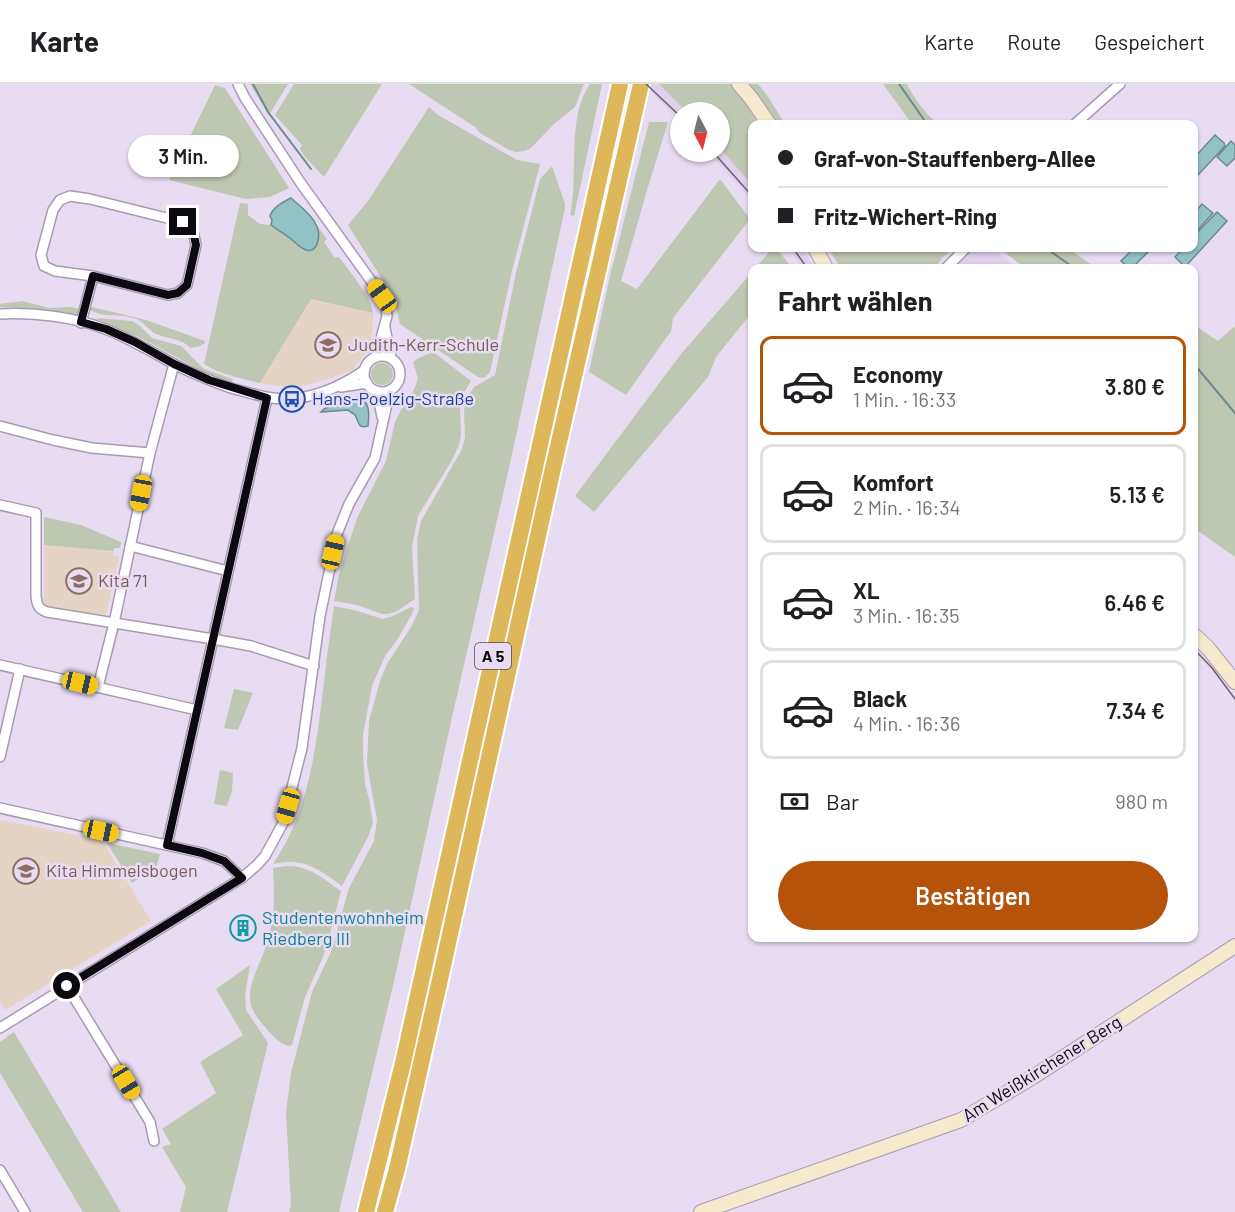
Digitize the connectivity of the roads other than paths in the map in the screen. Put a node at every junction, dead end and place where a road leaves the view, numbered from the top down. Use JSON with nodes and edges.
{"nodes":[{"id":1,"x":238,"y":84,"type":"edge"},
{"id":2,"x":641,"y":84,"type":"edge"},
{"id":3,"x":739,"y":84,"type":"edge"},
{"id":4,"x":1120,"y":84,"type":"edge"},
{"id":5,"x":618,"y":91,"type":"edge"},
{"id":6,"x":766,"y":120,"type":"edge"},
{"id":7,"x":1080,"y":120,"type":"edge"},
{"id":8,"x":962,"y":252,"type":"edge"},
{"id":9,"x":950,"y":264,"type":"edge"},
{"id":10,"x":93,"y":276,"type":"junction"},
{"id":11,"x":0,"y":314,"type":"edge"},
{"id":12,"x":81,"y":322,"type":"junction"},
{"id":13,"x":385,"y":326,"type":"junction"},
{"id":14,"x":376,"y":357,"type":"junction"},
{"id":15,"x":391,"y":358,"type":"junction"},
{"id":16,"x":174,"y":364,"type":"junction"},
{"id":17,"x":365,"y":370,"type":"junction"},
{"id":18,"x":367,"y":383,"type":"junction"},
{"id":19,"x":335,"y":387,"type":"junction"},
{"id":20,"x":390,"y":390,"type":"junction"},
{"id":21,"x":376,"y":391,"type":"junction"},
{"id":22,"x":267,"y":398,"type":"junction"},
{"id":23,"x":383,"y":422,"type":"junction"},
{"id":24,"x":0,"y":426,"type":"edge"},
{"id":25,"x":150,"y":453,"type":"junction"},
{"id":26,"x":0,"y":505,"type":"edge"},
{"id":27,"x":130,"y":546,"type":"junction"},
{"id":28,"x":228,"y":571,"type":"junction"},
{"id":29,"x":114,"y":623,"type":"junction"},
{"id":30,"x":213,"y":639,"type":"junction"},
{"id":31,"x":1198,"y":639,"type":"edge"},
{"id":32,"x":0,"y":665,"type":"edge"},
{"id":33,"x":314,"y":666,"type":"junction"},
{"id":34,"x":20,"y":669,"type":"junction"},
{"id":35,"x":1235,"y":682,"type":"edge"},
{"id":36,"x":98,"y":687,"type":"junction"},
{"id":37,"x":197,"y":710,"type":"junction"},
{"id":38,"x":0,"y":757,"type":"edge"},
{"id":39,"x":0,"y":808,"type":"edge"},
{"id":40,"x":167,"y":845,"type":"junction"},
{"id":41,"x":242,"y":878,"type":"junction"},
{"id":42,"x":1235,"y":946,"type":"edge"},
{"id":43,"x":67,"y":986,"type":"junction"},
{"id":44,"x":0,"y":1028,"type":"edge"},
{"id":45,"x":154,"y":1141,"type":"dead end"},
{"id":46,"x":0,"y":1170,"type":"edge"},
{"id":47,"x":25,"y":1212,"type":"edge"},
{"id":48,"x":366,"y":1212,"type":"edge"},
{"id":49,"x":385,"y":1212,"type":"edge"},
{"id":50,"x":700,"y":1212,"type":"edge"}],
"edges":[{"from":1,"to":13,"type":"street"},
{"from":2,"to":49,"type":"highway","number":"A 5"},
{"from":3,"to":6,"type":"main road"},
{"from":4,"to":7,"type":"street"},
{"from":5,"to":48,"type":"highway","number":"A 5"},
{"from":8,"to":9,"type":"street"},
{"from":10,"to":10,"type":"street"},
{"from":10,"to":12,"type":"street"},
{"from":11,"to":12,"type":"street"},
{"from":12,"to":16,"type":"street"},
{"from":13,"to":14,"type":"street"},
{"from":13,"to":15,"type":"street"},
{"from":14,"to":15,"type":"street"},
{"from":14,"to":17,"type":"street"},
{"from":15,"to":20,"type":"street"},
{"from":16,"to":22,"type":"street"},
{"from":16,"to":25,"type":"street"},
{"from":17,"to":18,"type":"street"},
{"from":17,"to":19,"type":"street"},
{"from":18,"to":19,"type":"street"},
{"from":18,"to":21,"type":"street"},
{"from":19,"to":22,"type":"street"},
{"from":20,"to":21,"type":"street"},
{"from":20,"to":23,"type":"street"},
{"from":21,"to":23,"type":"street"},
{"from":22,"to":28,"type":"street"},
{"from":23,"to":33,"type":"street"},
{"from":24,"to":25,"type":"street"},
{"from":25,"to":27,"type":"street"},
{"from":26,"to":29,"type":"street"},
{"from":27,"to":28,"type":"street"},
{"from":27,"to":29,"type":"street"},
{"from":28,"to":30,"type":"street"},
{"from":29,"to":30,"type":"street"},
{"from":29,"to":36,"type":"street"},
{"from":30,"to":33,"type":"street"},
{"from":30,"to":37,"type":"street"},
{"from":31,"to":35,"type":"main road"},
{"from":32,"to":34,"type":"street"},
{"from":33,"to":41,"type":"street"},
{"from":34,"to":36,"type":"street"},
{"from":34,"to":38,"type":"street"},
{"from":36,"to":37,"type":"street"},
{"from":37,"to":40,"type":"street"},
{"from":39,"to":40,"type":"street"},
{"from":40,"to":41,"type":"street"},
{"from":41,"to":43,"type":"street"},
{"from":42,"to":50,"type":"main road","name":"Am Weißkirchener Berg"},
{"from":43,"to":44,"type":"street"},
{"from":43,"to":45,"type":"street"},
{"from":46,"to":47,"type":"street"}]}
